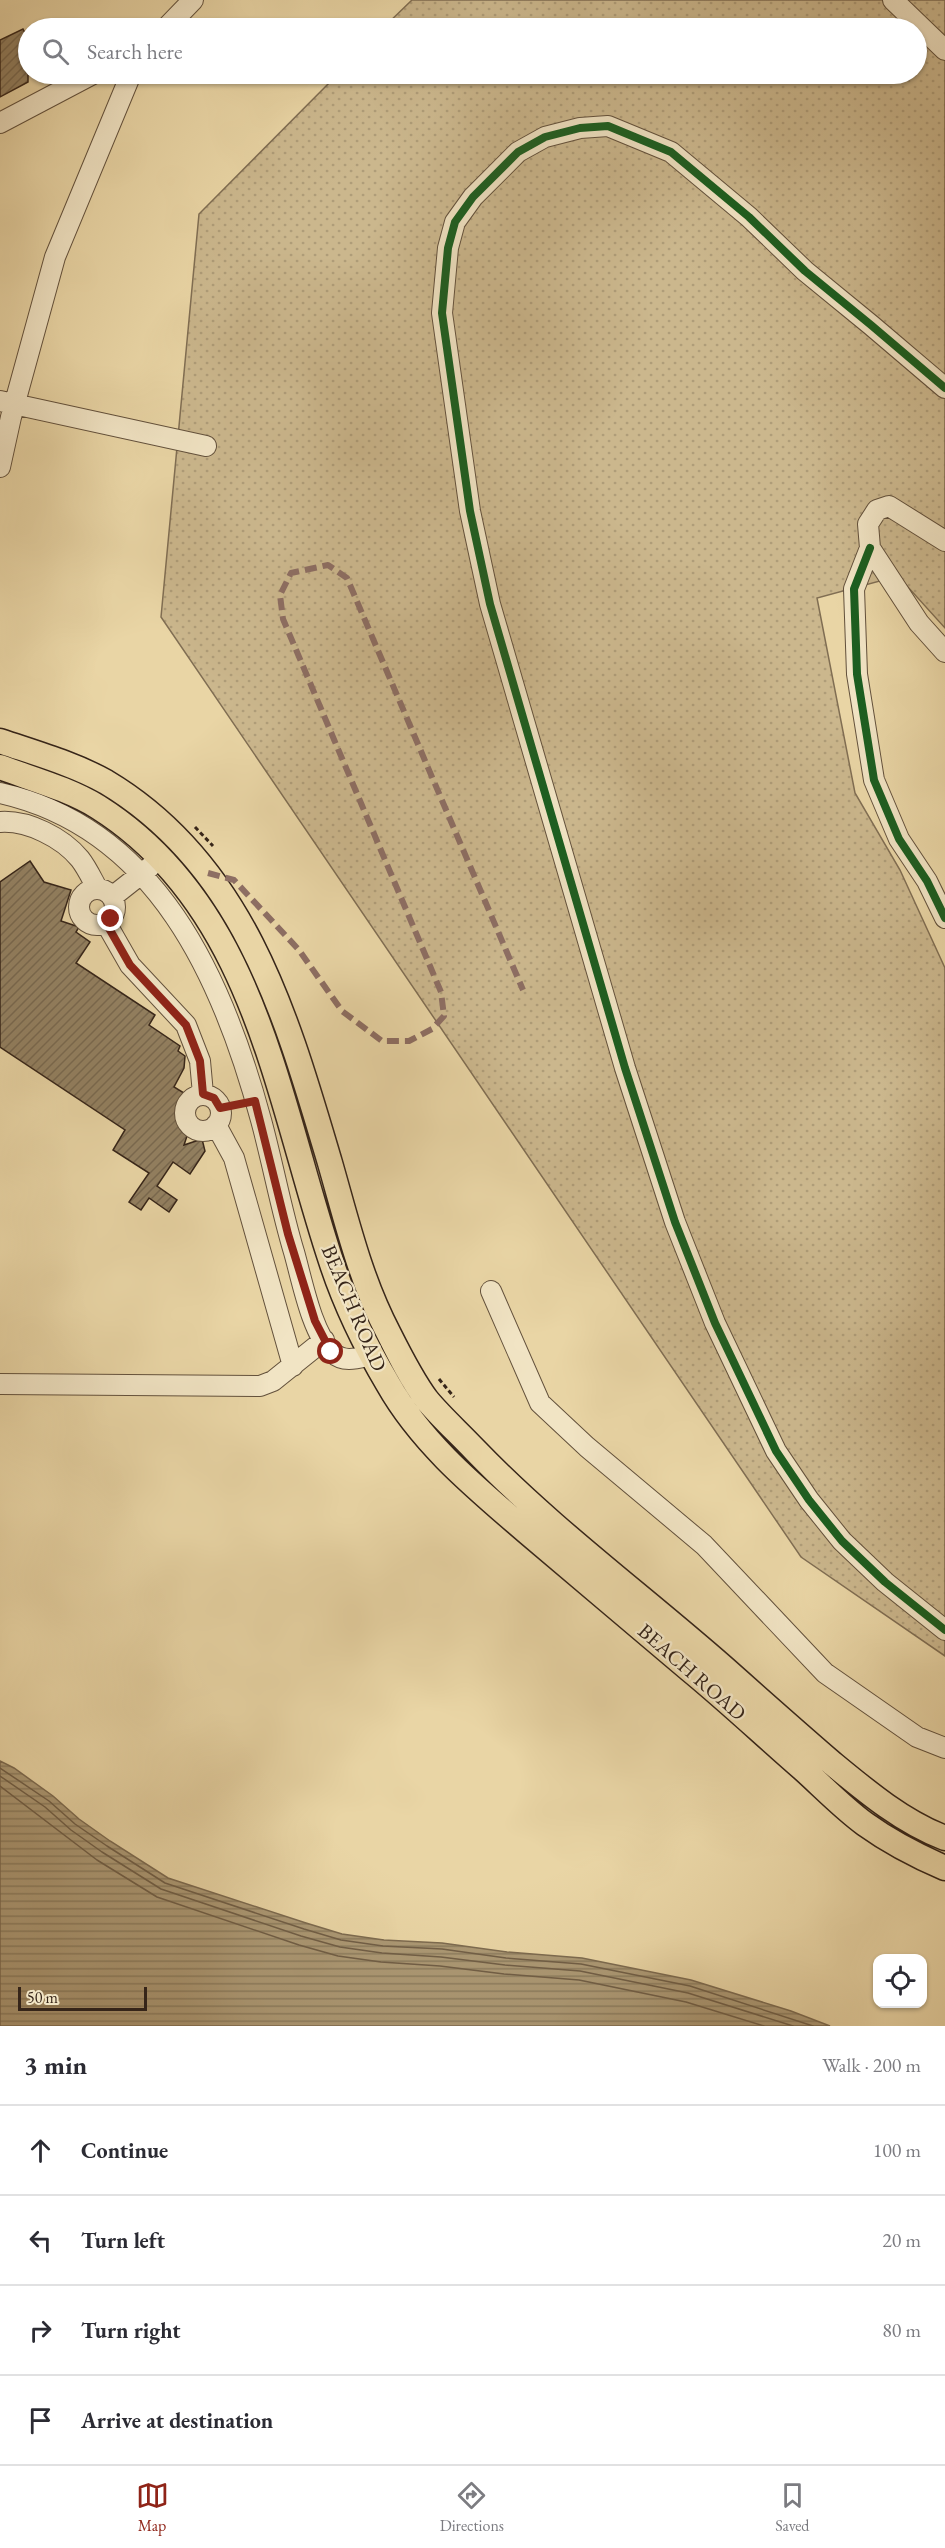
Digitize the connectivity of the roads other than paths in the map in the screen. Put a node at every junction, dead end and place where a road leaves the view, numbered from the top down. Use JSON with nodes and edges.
{"nodes":[{"id":1,"x":193,"y":0,"type":"edge"},
{"id":2,"x":893,"y":0,"type":"edge"},
{"id":3,"x":176,"y":18,"type":"edge"},
{"id":4,"x":912,"y":18,"type":"edge"},
{"id":5,"x":927,"y":33,"type":"edge"},
{"id":6,"x":945,"y":50,"type":"edge"},
{"id":7,"x":74,"y":84,"type":"edge"},
{"id":8,"x":127,"y":84,"type":"edge"},
{"id":9,"x":0,"y":123,"type":"edge"},
{"id":10,"x":945,"y":388,"type":"edge"},
{"id":11,"x":8,"y":403,"type":"edge"},
{"id":12,"x":206,"y":446,"type":"dead end"},
{"id":13,"x":0,"y":467,"type":"edge"},
{"id":14,"x":945,"y":541,"type":"edge"},
{"id":15,"x":870,"y":548,"type":"junction"},
{"id":16,"x":945,"y":652,"type":"edge"},
{"id":17,"x":0,"y":741,"type":"edge"},
{"id":18,"x":0,"y":767,"type":"edge"},
{"id":19,"x":0,"y":793,"type":"edge"},
{"id":20,"x":0,"y":822,"type":"edge"},
{"id":21,"x":160,"y":857,"type":"junction"},
{"id":22,"x":142,"y":875,"type":"junction"},
{"id":23,"x":105,"y":892,"type":"junction"},
{"id":24,"x":945,"y":918,"type":"edge"},
{"id":25,"x":106,"y":923,"type":"junction"},
{"id":26,"x":203,"y":1094,"type":"junction"},
{"id":27,"x":283,"y":1095,"type":"junction"},
{"id":28,"x":255,"y":1101,"type":"junction"},
{"id":29,"x":218,"y":1116,"type":"junction"},
{"id":30,"x":324,"y":1145,"type":"junction"},
{"id":31,"x":298,"y":1150,"type":"junction"},
{"id":32,"x":491,"y":1291,"type":"dead end"},
{"id":33,"x":324,"y":1340,"type":"junction"},
{"id":34,"x":372,"y":1355,"type":"junction"},
{"id":35,"x":292,"y":1366,"type":"junction"},
{"id":36,"x":0,"y":1384,"type":"edge"},
{"id":37,"x":945,"y":1630,"type":"edge"},
{"id":38,"x":945,"y":1748,"type":"edge"},
{"id":39,"x":945,"y":1838,"type":"edge"},
{"id":40,"x":945,"y":1868,"type":"edge"}],
"edges":[{"from":1,"to":3,"type":"street"},
{"from":2,"to":4,"type":"street"},
{"from":5,"to":6,"type":"street"},
{"from":7,"to":9,"type":"street"},
{"from":8,"to":11,"type":"street"},
{"from":10,"to":37,"type":"street"},
{"from":11,"to":12,"type":"street"},
{"from":11,"to":13,"type":"street"},
{"from":14,"to":15,"type":"street"},
{"from":15,"to":16,"type":"street"},
{"from":15,"to":24,"type":"street"},
{"from":17,"to":30,"type":"main road"},
{"from":18,"to":21,"type":"main road","name":"BEACH ROAD"},
{"from":19,"to":22,"type":"street"},
{"from":20,"to":23,"type":"street"},
{"from":21,"to":22,"type":"street"},
{"from":21,"to":27,"type":"main road","name":"BEACH ROAD"},
{"from":22,"to":23,"type":"street"},
{"from":22,"to":28,"type":"street"},
{"from":23,"to":25,"type":"street"},
{"from":23,"to":25,"type":"street"},
{"from":25,"to":26,"type":"street"},
{"from":26,"to":29,"type":"street"},
{"from":26,"to":29,"type":"street"},
{"from":27,"to":28,"type":"street"},
{"from":27,"to":31,"type":"main road","name":"BEACH ROAD"},
{"from":28,"to":29,"type":"street"},
{"from":28,"to":33,"type":"street"},
{"from":29,"to":35,"type":"street"},
{"from":30,"to":31,"type":"main road"},
{"from":30,"to":39,"type":"main road"},
{"from":31,"to":34,"type":"main road","name":"BEACH ROAD"},
{"from":32,"to":38,"type":"street"},
{"from":33,"to":34,"type":"street"},
{"from":33,"to":35,"type":"street"},
{"from":34,"to":40,"type":"main road","name":"BEACH ROAD"},
{"from":35,"to":36,"type":"street"}]}
